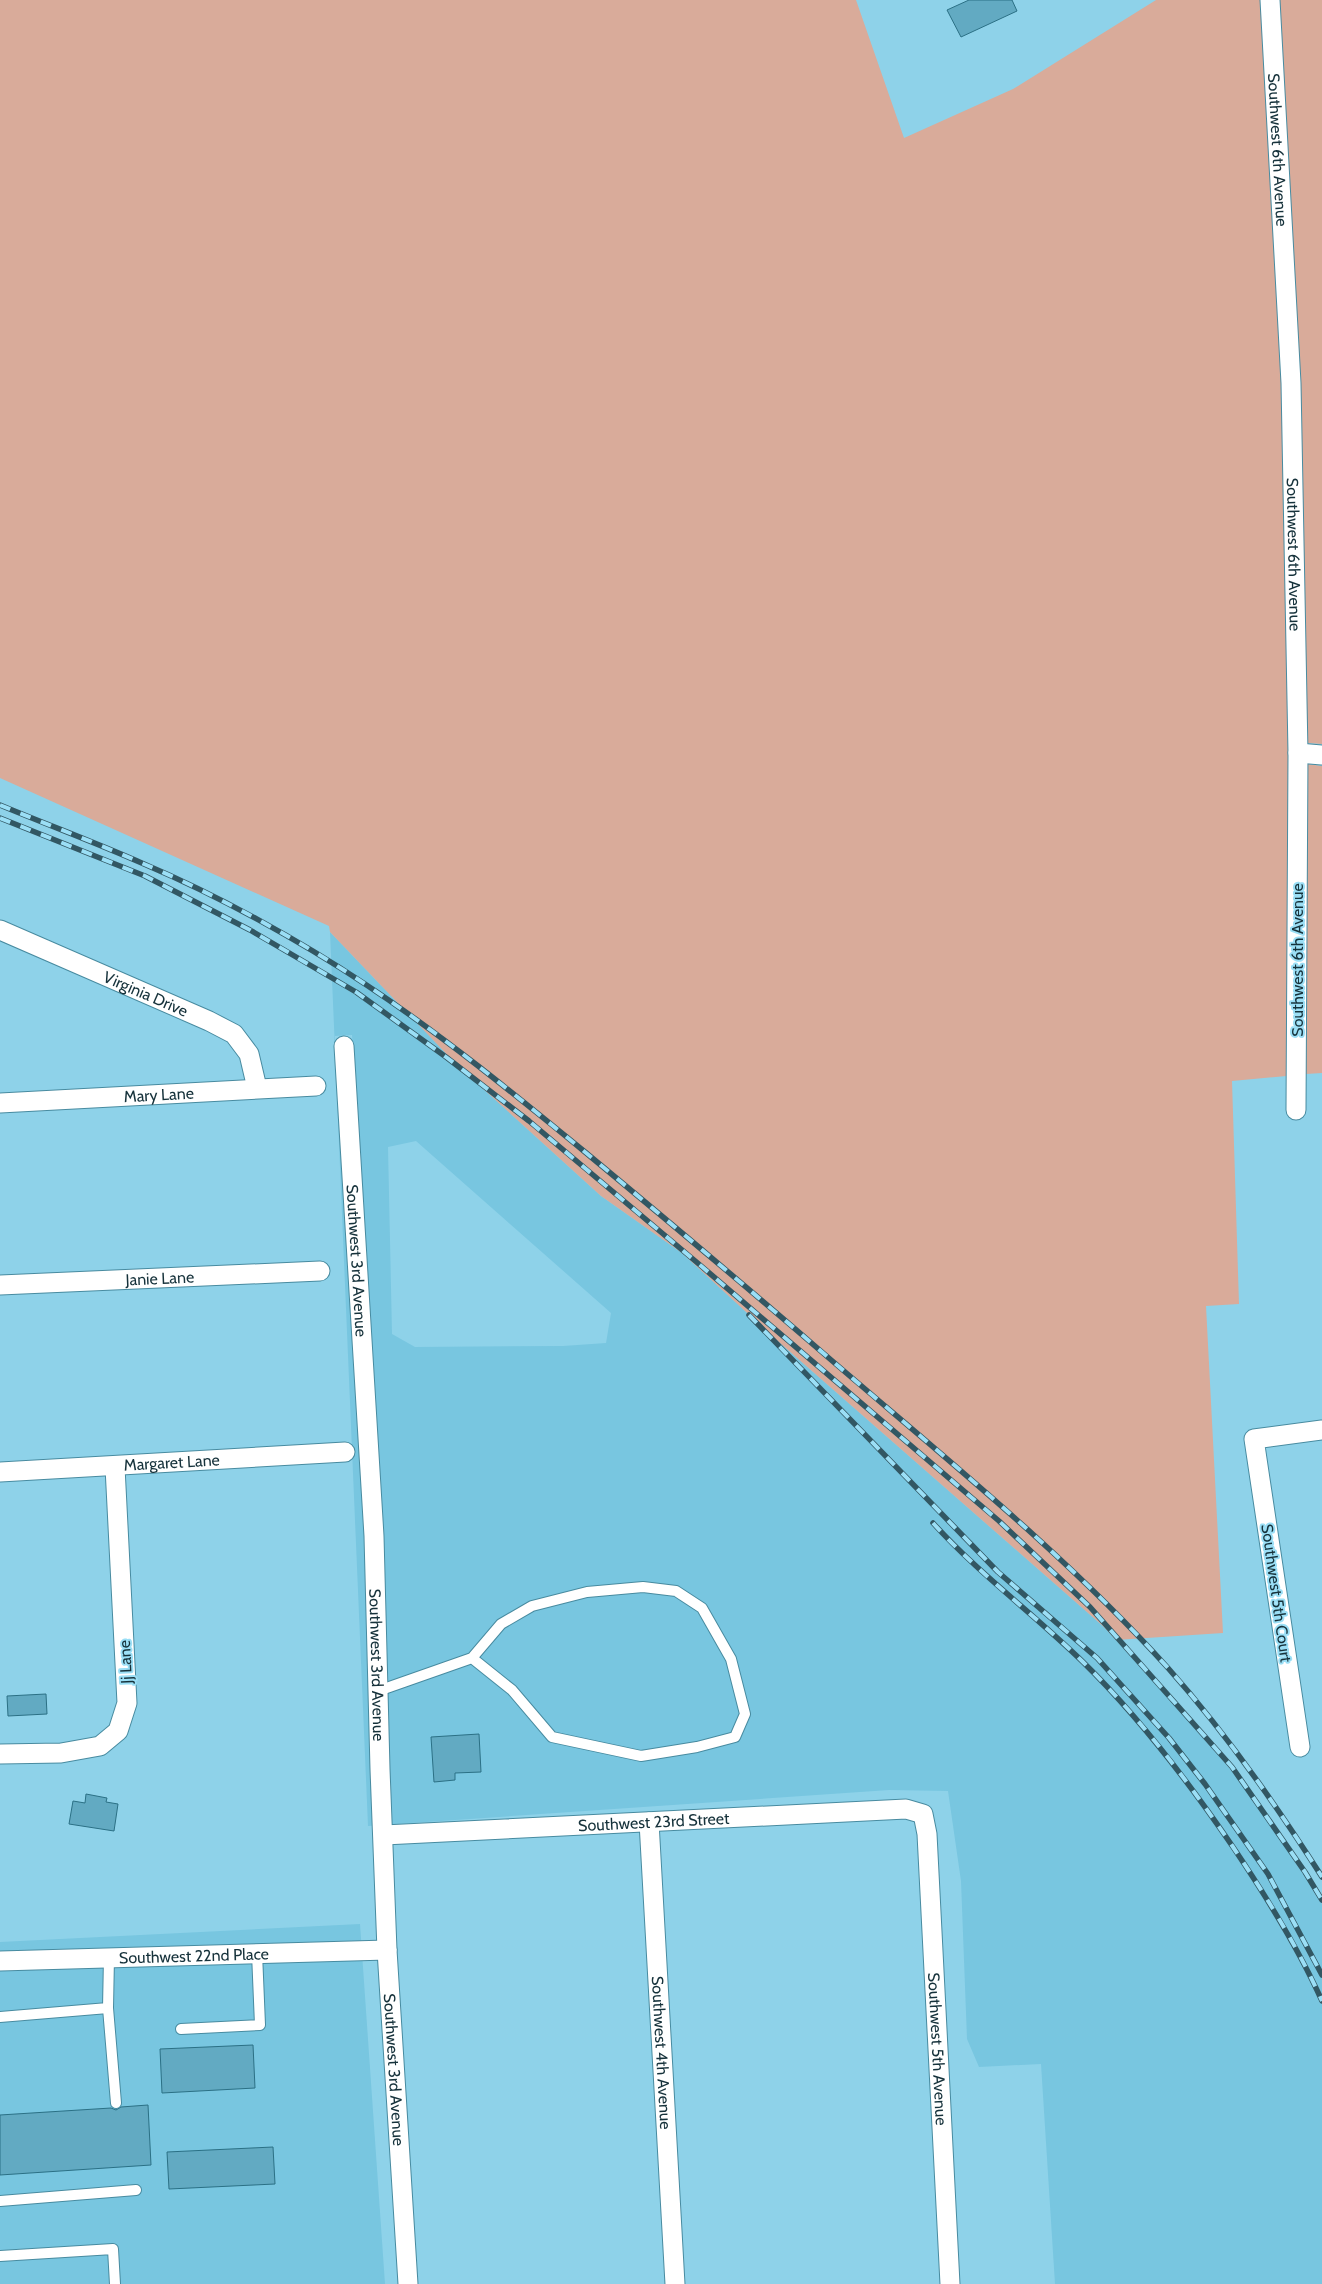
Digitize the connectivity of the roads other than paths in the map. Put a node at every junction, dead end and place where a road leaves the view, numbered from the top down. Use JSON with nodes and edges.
{"nodes":[{"id":1,"x":1270,"y":0,"type":"edge"},
{"id":2,"x":1298,"y":753,"type":"junction"},
{"id":3,"x":1322,"y":755,"type":"edge"},
{"id":4,"x":0,"y":930,"type":"edge"},
{"id":5,"x":344,"y":1046,"type":"dead end"},
{"id":6,"x":316,"y":1086,"type":"dead end"},
{"id":7,"x":257,"y":1088,"type":"junction"},
{"id":8,"x":0,"y":1103,"type":"edge"},
{"id":9,"x":1296,"y":1110,"type":"dead end"},
{"id":10,"x":320,"y":1271,"type":"dead end"},
{"id":11,"x":0,"y":1284,"type":"edge"},
{"id":12,"x":1322,"y":1430,"type":"edge"},
{"id":13,"x":345,"y":1452,"type":"dead end"},
{"id":14,"x":115,"y":1467,"type":"junction"},
{"id":15,"x":0,"y":1472,"type":"edge"},
{"id":16,"x":472,"y":1658,"type":"junction"},
{"id":17,"x":378,"y":1691,"type":"junction"},
{"id":18,"x":1300,"y":1747,"type":"dead end"},
{"id":19,"x":0,"y":1754,"type":"edge"},
{"id":20,"x":923,"y":1814,"type":"joint"},
{"id":21,"x":649,"y":1822,"type":"junction"},
{"id":22,"x":384,"y":1835,"type":"junction"},
{"id":23,"x":387,"y":1950,"type":"junction"},
{"id":24,"x":257,"y":1953,"type":"junction"},
{"id":25,"x":109,"y":1957,"type":"junction"},
{"id":26,"x":0,"y":1961,"type":"edge"},
{"id":27,"x":108,"y":2008,"type":"junction"},
{"id":28,"x":0,"y":2017,"type":"edge"},
{"id":29,"x":181,"y":2028,"type":"dead end"},
{"id":30,"x":116,"y":2102,"type":"dead end"},
{"id":31,"x":136,"y":2190,"type":"dead end"},
{"id":32,"x":0,"y":2201,"type":"edge"},
{"id":33,"x":0,"y":2256,"type":"edge"},
{"id":34,"x":114,"y":2284,"type":"edge"},
{"id":35,"x":408,"y":2284,"type":"edge"},
{"id":36,"x":675,"y":2284,"type":"edge"},
{"id":37,"x":950,"y":2284,"type":"edge"}],
"edges":[{"from":1,"to":2,"type":"street","name":"Southwest 6th Avenue"},
{"from":2,"to":3,"type":"street"},
{"from":2,"to":9,"type":"street","name":"Southwest 6th Avenue"},
{"from":4,"to":7,"type":"street","name":"Virginia Drive"},
{"from":5,"to":17,"type":"street","name":"Southwest 3rd Avenue"},
{"from":6,"to":7,"type":"street","name":"Mary Lane"},
{"from":7,"to":8,"type":"street","name":"Mary Lane"},
{"from":10,"to":11,"type":"street","name":"Janie Lane"},
{"from":12,"to":18,"type":"street","name":"Southwest 5th Court"},
{"from":13,"to":14,"type":"street","name":"Margaret Lane"},
{"from":14,"to":15,"type":"street","name":"Margaret Lane"},
{"from":14,"to":19,"type":"street","name":"Jj Lane"},
{"from":16,"to":16,"type":"lane"},
{"from":16,"to":17,"type":"lane"},
{"from":17,"to":22,"type":"street","name":"Southwest 3rd Avenue"},
{"from":20,"to":21,"type":"street","name":"Southwest 23rd Street"},
{"from":20,"to":37,"type":"street","name":"Southwest 5th Avenue"},
{"from":21,"to":22,"type":"street","name":"Southwest 23rd Street"},
{"from":21,"to":36,"type":"street","name":"Southwest 4th Avenue"},
{"from":22,"to":23,"type":"street","name":"Southwest 3rd Avenue"},
{"from":23,"to":24,"type":"street","name":"Southwest 22nd Place"},
{"from":23,"to":35,"type":"street","name":"Southwest 3rd Avenue"},
{"from":24,"to":25,"type":"street","name":"Southwest 22nd Place"},
{"from":24,"to":29,"type":"lane"},
{"from":25,"to":26,"type":"street","name":"Southwest 22nd Place"},
{"from":25,"to":27,"type":"lane"},
{"from":27,"to":28,"type":"lane"},
{"from":27,"to":30,"type":"lane"},
{"from":31,"to":32,"type":"lane"},
{"from":33,"to":34,"type":"lane"}]}
